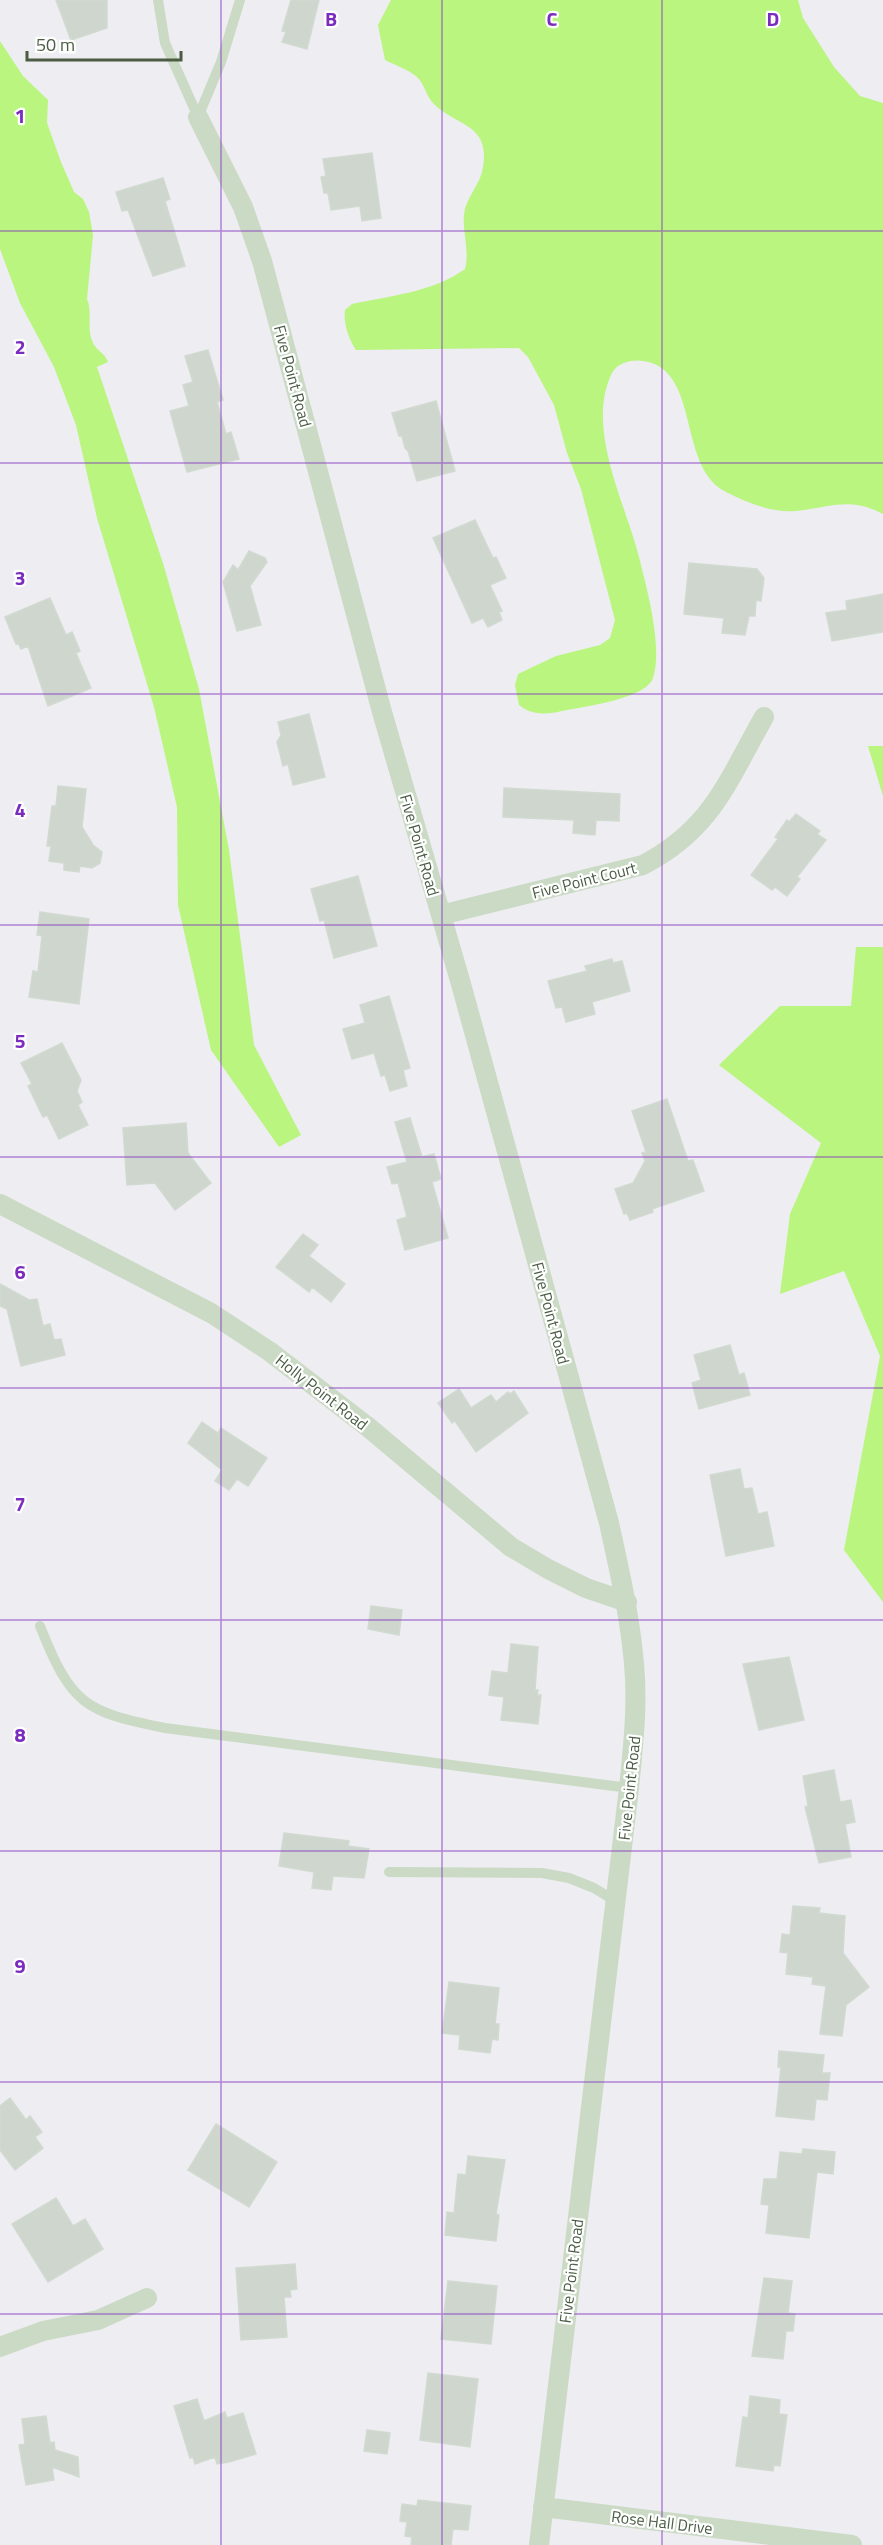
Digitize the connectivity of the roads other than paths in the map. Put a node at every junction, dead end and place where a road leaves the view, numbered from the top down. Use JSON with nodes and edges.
{"nodes":[{"id":1,"x":158,"y":0,"type":"edge"},
{"id":2,"x":240,"y":0,"type":"edge"},
{"id":3,"x":198,"y":117,"type":"junction"},
{"id":4,"x":764,"y":717,"type":"dead end"},
{"id":5,"x":441,"y":915,"type":"junction"},
{"id":6,"x":0,"y":1204,"type":"edge"},
{"id":7,"x":627,"y":1602,"type":"junction"},
{"id":8,"x":40,"y":1626,"type":"dead end"},
{"id":9,"x":629,"y":1788,"type":"junction"},
{"id":10,"x":389,"y":1872,"type":"dead end"},
{"id":11,"x":617,"y":1902,"type":"junction"},
{"id":12,"x":147,"y":2298,"type":"dead end"},
{"id":13,"x":1,"y":2346,"type":"edge"},
{"id":14,"x":543,"y":2507,"type":"junction"},
{"id":15,"x":539,"y":2545,"type":"edge"},
{"id":16,"x":852,"y":2545,"type":"edge"}],
"edges":[{"from":1,"to":3,"type":"lane"},
{"from":2,"to":3,"type":"lane"},
{"from":3,"to":5,"type":"street","name":"Five Point Road"},
{"from":4,"to":5,"type":"street","name":"Five Point Court"},
{"from":5,"to":7,"type":"street","name":"Five Point Road"},
{"from":6,"to":7,"type":"street","name":"Holly Point Road"},
{"from":7,"to":9,"type":"street","name":"Five Point Road"},
{"from":8,"to":9,"type":"lane"},
{"from":9,"to":11,"type":"street","name":"Five Point Road"},
{"from":10,"to":11,"type":"lane"},
{"from":11,"to":14,"type":"street","name":"Five Point Road"},
{"from":12,"to":13,"type":"street"},
{"from":14,"to":15,"type":"street","name":"Five Point Road"},
{"from":14,"to":16,"type":"street","name":"Rose Hall Drive"}]}
